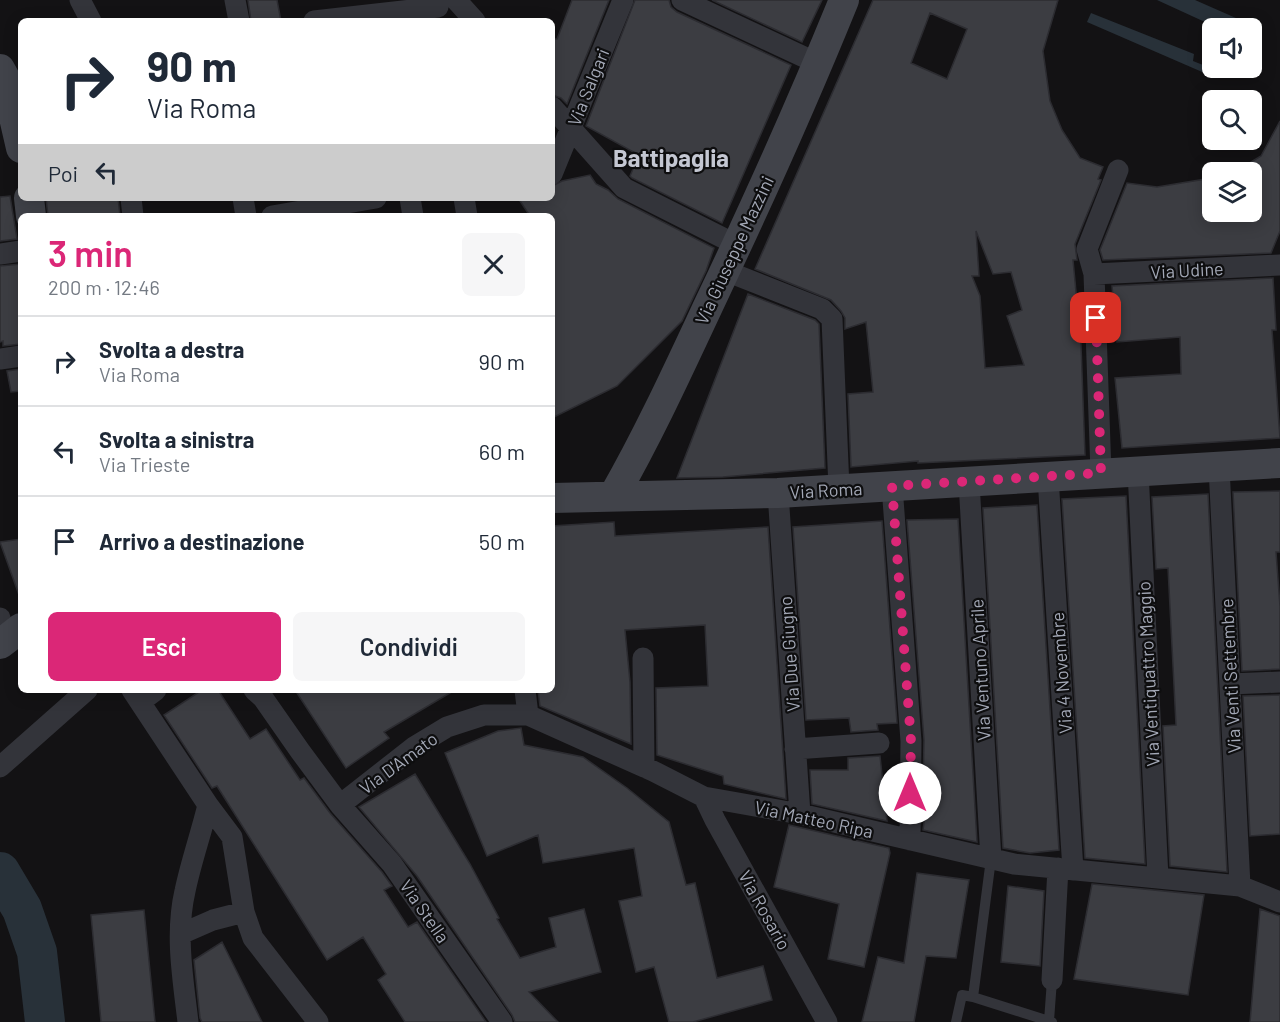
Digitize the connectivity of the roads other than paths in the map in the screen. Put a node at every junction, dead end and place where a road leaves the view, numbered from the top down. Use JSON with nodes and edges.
{"nodes":[{"id":1,"x":80,"y":0,"type":"edge"},
{"id":2,"x":235,"y":0,"type":"edge"},
{"id":3,"x":623,"y":0,"type":"edge"},
{"id":4,"x":682,"y":0,"type":"edge"},
{"id":5,"x":844,"y":0,"type":"edge"},
{"id":6,"x":443,"y":7,"type":"edge"},
{"id":7,"x":381,"y":17,"type":"edge"},
{"id":8,"x":89,"y":18,"type":"edge"},
{"id":9,"x":238,"y":18,"type":"edge"},
{"id":10,"x":361,"y":18,"type":"edge"},
{"id":11,"x":468,"y":18,"type":"edge"},
{"id":12,"x":819,"y":64,"type":"junction"},
{"id":13,"x":9,"y":74,"type":"edge"},
{"id":14,"x":555,"y":111,"type":"edge"},
{"id":15,"x":18,"y":129,"type":"edge"},
{"id":16,"x":571,"y":129,"type":"junction"},
{"id":17,"x":555,"y":167,"type":"edge"},
{"id":18,"x":1118,"y":170,"type":"dead end"},
{"id":19,"x":361,"y":203,"type":"edge"},
{"id":20,"x":293,"y":213,"type":"edge"},
{"id":21,"x":18,"y":251,"type":"edge"},
{"id":22,"x":0,"y":254,"type":"edge"},
{"id":23,"x":731,"y":258,"type":"junction"},
{"id":24,"x":1280,"y":265,"type":"edge"},
{"id":25,"x":1094,"y":274,"type":"junction"},
{"id":26,"x":18,"y":356,"type":"edge"},
{"id":27,"x":0,"y":359,"type":"edge"},
{"id":28,"x":1280,"y":463,"type":"edge"},
{"id":29,"x":1219,"y":467,"type":"junction"},
{"id":30,"x":1138,"y":471,"type":"junction"},
{"id":31,"x":1101,"y":473,"type":"junction"},
{"id":32,"x":1048,"y":477,"type":"junction"},
{"id":33,"x":969,"y":482,"type":"junction"},
{"id":34,"x":892,"y":486,"type":"junction"},
{"id":35,"x":839,"y":489,"type":"junction"},
{"id":36,"x":778,"y":493,"type":"junction"},
{"id":37,"x":614,"y":495,"type":"junction"},
{"id":38,"x":555,"y":498,"type":"edge"},
{"id":39,"x":643,"y":658,"type":"dead end"},
{"id":40,"x":1280,"y":682,"type":"edge"},
{"id":41,"x":1230,"y":684,"type":"junction"},
{"id":42,"x":84,"y":693,"type":"edge"},
{"id":43,"x":257,"y":693,"type":"edge"},
{"id":44,"x":525,"y":693,"type":"edge"},
{"id":45,"x":142,"y":694,"type":"edge"},
{"id":46,"x":528,"y":714,"type":"junction"},
{"id":47,"x":879,"y":744,"type":"dead end"},
{"id":48,"x":795,"y":749,"type":"junction"},
{"id":49,"x":0,"y":767,"type":"edge"},
{"id":50,"x":644,"y":767,"type":"junction"},
{"id":51,"x":704,"y":797,"type":"junction"},
{"id":52,"x":208,"y":805,"type":"junction"},
{"id":53,"x":340,"y":805,"type":"junction"},
{"id":54,"x":800,"y":814,"type":"junction"},
{"id":55,"x":910,"y":840,"type":"junction"},
{"id":56,"x":991,"y":859,"type":"junction"},
{"id":57,"x":1066,"y":869,"type":"junction"},
{"id":58,"x":1158,"y":878,"type":"junction"},
{"id":59,"x":1240,"y":886,"type":"junction"},
{"id":60,"x":1280,"y":902,"type":"edge"},
{"id":61,"x":244,"y":912,"type":"junction"},
{"id":62,"x":181,"y":934,"type":"junction"},
{"id":63,"x":1052,"y":980,"type":"joint"},
{"id":64,"x":973,"y":997,"type":"junction"},
{"id":65,"x":188,"y":1022,"type":"edge"},
{"id":66,"x":318,"y":1022,"type":"edge"},
{"id":67,"x":502,"y":1022,"type":"edge"},
{"id":68,"x":827,"y":1022,"type":"edge"},
{"id":69,"x":956,"y":1022,"type":"edge"},
{"id":70,"x":1051,"y":1022,"type":"edge"}],
"edges":[{"from":1,"to":8,"type":"street"},
{"from":2,"to":9,"type":"street"},
{"from":3,"to":16,"type":"street","name":"Via Salgari"},
{"from":4,"to":12,"type":"street"},
{"from":5,"to":12,"type":"main road","name":"Via Giuseppe Mazzini"},
{"from":6,"to":7,"type":"street"},
{"from":6,"to":11,"type":"street"},
{"from":7,"to":10,"type":"street"},
{"from":12,"to":23,"type":"main road","name":"Via Giuseppe Mazzini"},
{"from":13,"to":15,"type":"main road"},
{"from":14,"to":16,"type":"street"},
{"from":16,"to":17,"type":"street","name":"Via Salgari"},
{"from":16,"to":23,"type":"street"},
{"from":18,"to":25,"type":"street"},
{"from":19,"to":20,"type":"street"},
{"from":21,"to":22,"type":"street"},
{"from":23,"to":35,"type":"street"},
{"from":23,"to":37,"type":"main road","name":"Via Giuseppe Mazzini"},
{"from":24,"to":25,"type":"street","name":"Via Udine"},
{"from":25,"to":31,"type":"street"},
{"from":26,"to":27,"type":"street"},
{"from":28,"to":29,"type":"main road","name":"Via Roma"},
{"from":29,"to":30,"type":"main road","name":"Via Roma"},
{"from":29,"to":41,"type":"street","name":"Via Venti Settembre"},
{"from":30,"to":31,"type":"main road","name":"Via Roma"},
{"from":30,"to":58,"type":"street","name":"Via Ventiquattro Maggio"},
{"from":31,"to":32,"type":"main road","name":"Via Roma"},
{"from":32,"to":33,"type":"main road","name":"Via Roma"},
{"from":32,"to":57,"type":"street","name":"Via 4 Novembre"},
{"from":33,"to":34,"type":"main road","name":"Via Roma"},
{"from":33,"to":56,"type":"street","name":"Via Ventuno Aprile"},
{"from":34,"to":35,"type":"main road","name":"Via Roma"},
{"from":34,"to":55,"type":"street"},
{"from":35,"to":36,"type":"main road","name":"Via Roma"},
{"from":36,"to":37,"type":"main road","name":"Via Roma"},
{"from":36,"to":48,"type":"street","name":"Via Due Giugno"},
{"from":37,"to":38,"type":"main road","name":"Via Roma"},
{"from":39,"to":50,"type":"street"},
{"from":40,"to":41,"type":"street"},
{"from":41,"to":59,"type":"street","name":"Via Venti Settembre"},
{"from":42,"to":49,"type":"street"},
{"from":43,"to":53,"type":"street","name":"Via Stella"},
{"from":44,"to":46,"type":"street"},
{"from":45,"to":52,"type":"street"},
{"from":46,"to":50,"type":"street","name":"Via Matteo Ripa"},
{"from":46,"to":53,"type":"street","name":"Via D'Amato"},
{"from":47,"to":48,"type":"street"},
{"from":48,"to":54,"type":"street","name":"Via Due Giugno"},
{"from":50,"to":51,"type":"street","name":"Via Matteo Ripa"},
{"from":51,"to":54,"type":"street","name":"Via Matteo Ripa"},
{"from":51,"to":68,"type":"street","name":"Via Rosario"},
{"from":52,"to":61,"type":"street"},
{"from":52,"to":62,"type":"street"},
{"from":53,"to":67,"type":"street","name":"Via Stella"},
{"from":54,"to":55,"type":"street","name":"Via Matteo Ripa"},
{"from":55,"to":56,"type":"street","name":"Via Matteo Ripa"},
{"from":56,"to":57,"type":"street","name":"Via Matteo Ripa"},
{"from":56,"to":64,"type":"lane"},
{"from":57,"to":58,"type":"street","name":"Via Matteo Ripa"},
{"from":57,"to":63,"type":"street","name":"Via 4 Novembre"},
{"from":58,"to":59,"type":"street","name":"Via Matteo Ripa"},
{"from":59,"to":60,"type":"street","name":"Via Matteo Ripa"},
{"from":61,"to":62,"type":"street"},
{"from":61,"to":66,"type":"street"},
{"from":62,"to":65,"type":"street"},
{"from":63,"to":70,"type":"lane"},
{"from":64,"to":69,"type":"lane"},
{"from":64,"to":70,"type":"lane"}]}
